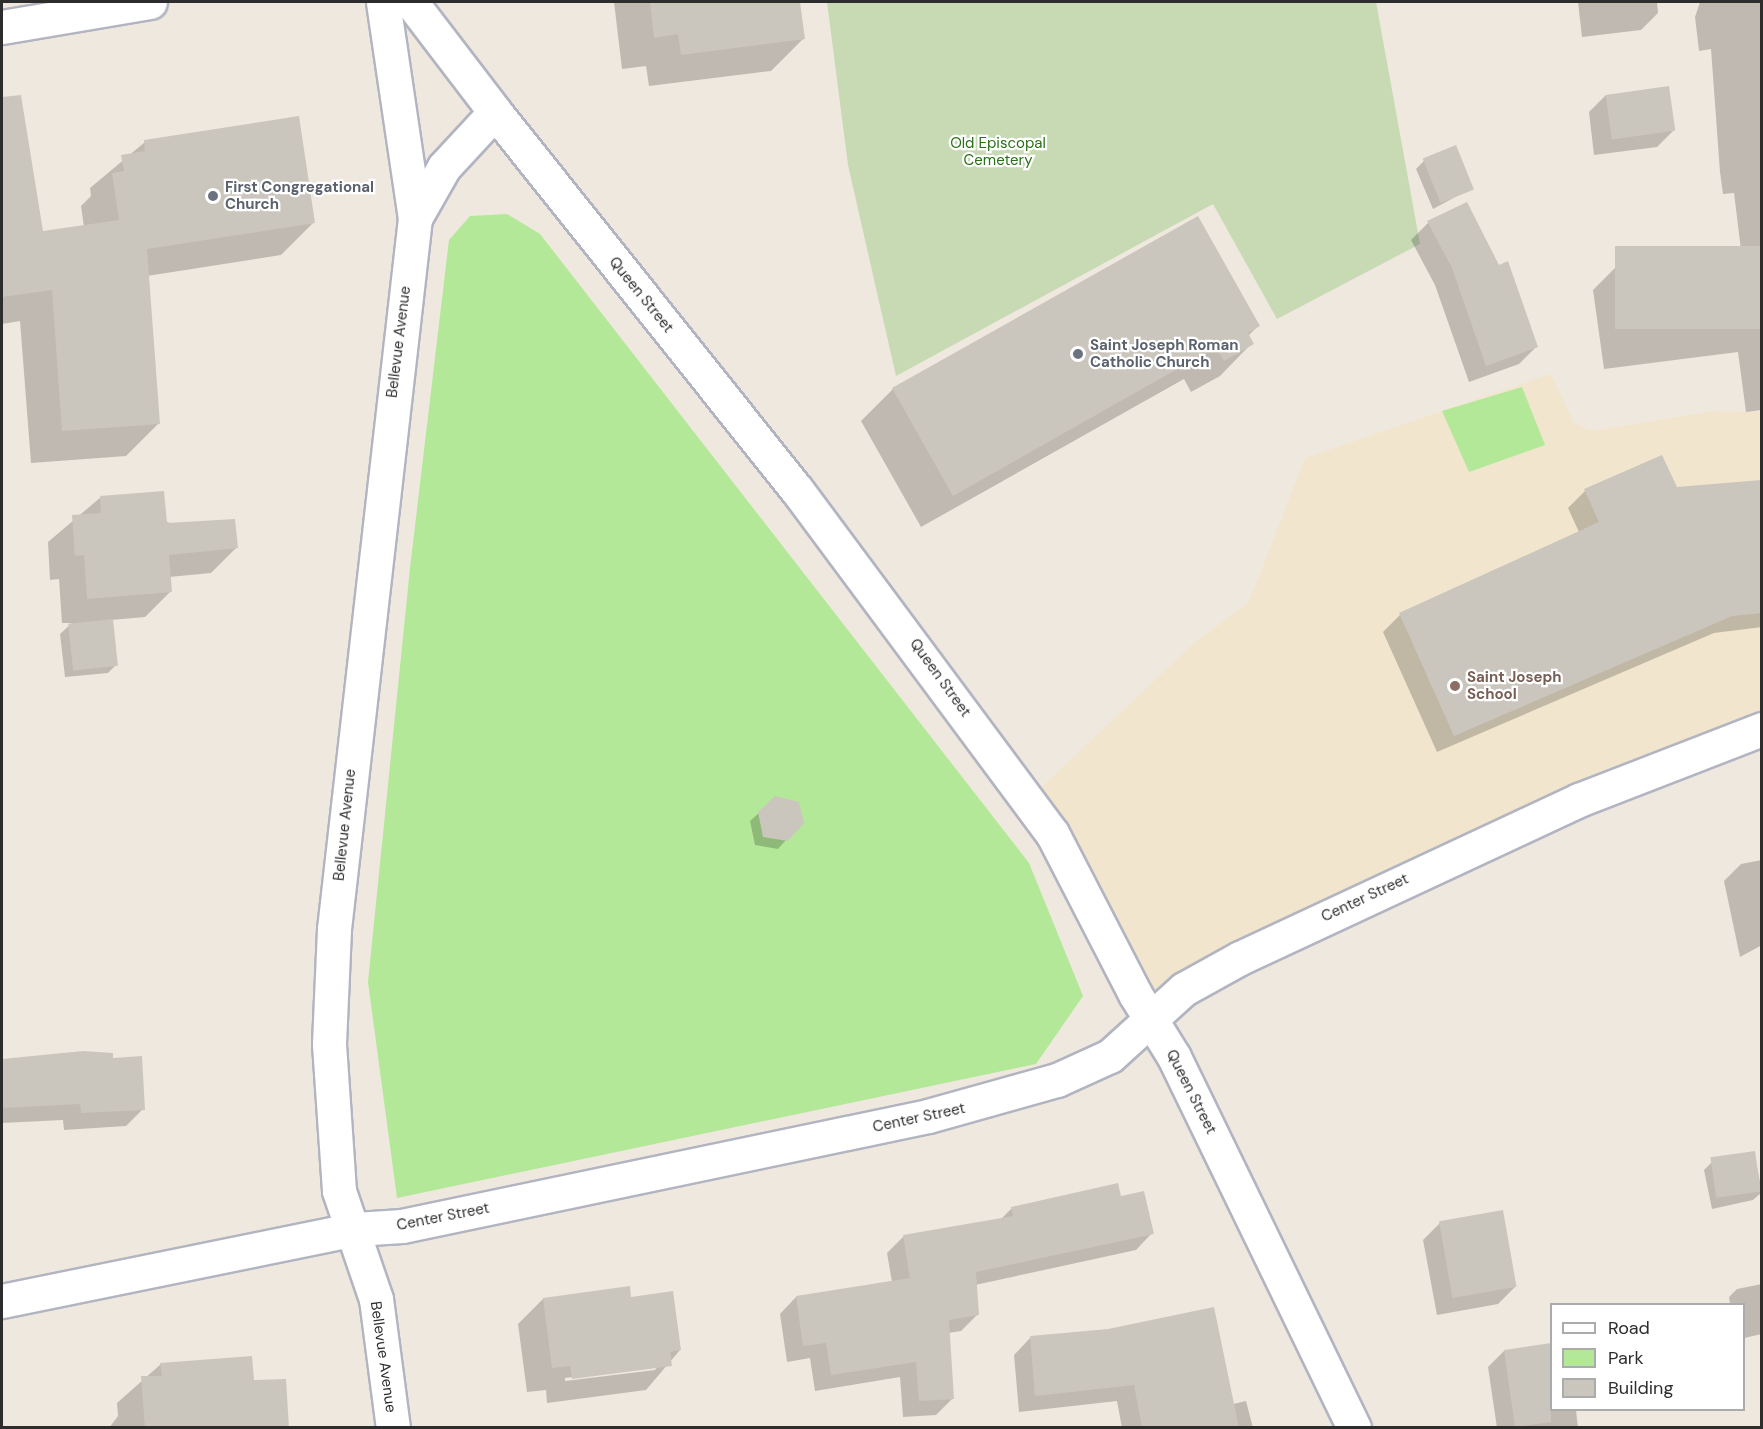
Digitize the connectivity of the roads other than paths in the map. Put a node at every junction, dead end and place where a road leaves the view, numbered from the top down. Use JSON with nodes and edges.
{"nodes":[{"id":1,"x":150,"y":2,"type":"edge"},
{"id":2,"x":383,"y":2,"type":"edge"},
{"id":3,"x":411,"y":2,"type":"edge"},
{"id":4,"x":2,"y":27,"type":"edge"},
{"id":5,"x":495,"y":112,"type":"junction"},
{"id":6,"x":415,"y":218,"type":"junction"},
{"id":7,"x":1761,"y":729,"type":"edge"},
{"id":8,"x":1150,"y":1019,"type":"junction"},
{"id":9,"x":355,"y":1229,"type":"junction"},
{"id":10,"x":2,"y":1301,"type":"edge"},
{"id":11,"x":393,"y":1428,"type":"edge"},
{"id":12,"x":1354,"y":1428,"type":"edge"}],
"edges":[{"from":1,"to":4,"type":"street"},
{"from":2,"to":6,"type":"street","name":"Bellevue Avenue"},
{"from":3,"to":5,"type":"street","name":"Queen Street"},
{"from":5,"to":6,"type":"street","name":"Bellevue Avenue"},
{"from":5,"to":8,"type":"street","name":"Queen Street"},
{"from":6,"to":9,"type":"street","name":"Bellevue Avenue"},
{"from":7,"to":8,"type":"street","name":"Center Street"},
{"from":8,"to":9,"type":"street","name":"Center Street"},
{"from":8,"to":12,"type":"street","name":"Queen Street"},
{"from":9,"to":10,"type":"street","name":"Center Street"},
{"from":9,"to":11,"type":"street","name":"Bellevue Avenue"}]}
